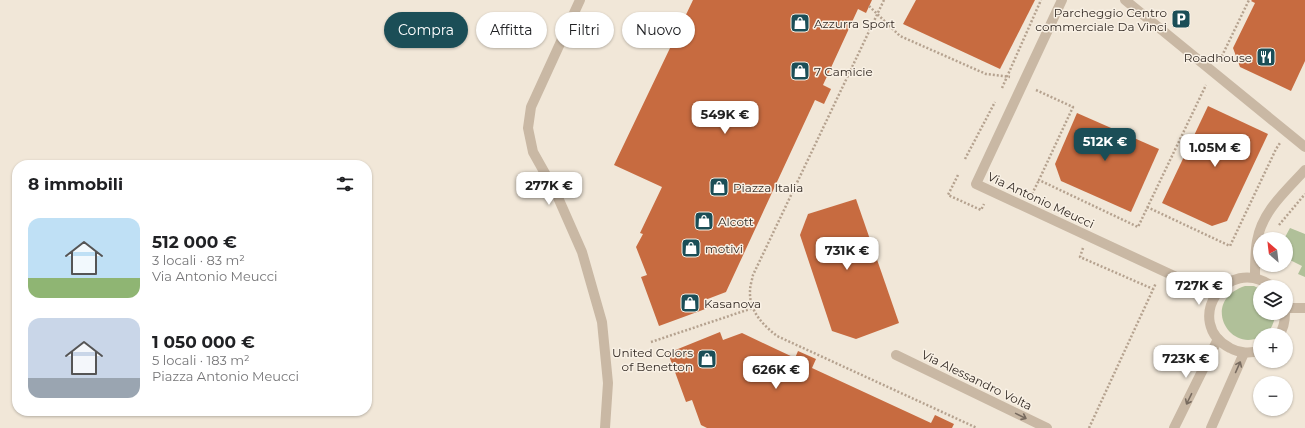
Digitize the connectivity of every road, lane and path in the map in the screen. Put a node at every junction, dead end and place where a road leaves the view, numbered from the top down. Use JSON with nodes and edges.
{"nodes":[{"id":1,"x":580,"y":0,"type":"edge"},
{"id":2,"x":884,"y":0,"type":"edge"},
{"id":3,"x":1041,"y":0,"type":"edge"},
{"id":4,"x":1062,"y":0,"type":"edge"},
{"id":5,"x":1125,"y":0,"type":"edge"},
{"id":6,"x":1249,"y":0,"type":"edge"},
{"id":7,"x":869,"y":6,"type":"dead end"},
{"id":8,"x":878,"y":14,"type":"junction"},
{"id":9,"x":1212,"y":72,"type":"junction"},
{"id":10,"x":1008,"y":76,"type":"junction"},
{"id":11,"x":1015,"y":80,"type":"dead end"},
{"id":12,"x":1002,"y":88,"type":"dead end"},
{"id":13,"x":1034,"y":89,"type":"dead end"},
{"id":14,"x":995,"y":102,"type":"dead end"},
{"id":15,"x":1288,"y":132,"type":"junction"},
{"id":16,"x":1305,"y":147,"type":"edge"},
{"id":17,"x":966,"y":159,"type":"dead end"},
{"id":18,"x":1305,"y":170,"type":"edge"},
{"id":19,"x":958,"y":175,"type":"dead end"},
{"id":20,"x":991,"y":207,"type":"dead end"},
{"id":21,"x":1147,"y":208,"type":"junction"},
{"id":22,"x":1077,"y":246,"type":"dead end"},
{"id":23,"x":1162,"y":271,"type":"junction"},
{"id":24,"x":1254,"y":278,"type":"junction"},
{"id":25,"x":1261,"y":280,"type":"edge"},
{"id":26,"x":1153,"y":290,"type":"junction"},
{"id":27,"x":1215,"y":295,"type":"junction"},
{"id":28,"x":753,"y":308,"type":"junction"},
{"id":29,"x":1293,"y":308,"type":"edge"},
{"id":30,"x":1305,"y":308,"type":"edge"},
{"id":31,"x":1218,"y":339,"type":"junction"},
{"id":32,"x":651,"y":342,"type":"dead end"},
{"id":33,"x":1244,"y":352,"type":"junction"},
{"id":34,"x":1253,"y":352,"type":"edge"},
{"id":35,"x":896,"y":356,"type":"dead end"},
{"id":36,"x":605,"y":428,"type":"edge"},
{"id":37,"x":976,"y":428,"type":"edge"},
{"id":38,"x":1047,"y":428,"type":"edge"},
{"id":39,"x":1089,"y":428,"type":"edge"},
{"id":40,"x":1174,"y":428,"type":"edge"},
{"id":41,"x":1210,"y":428,"type":"edge"}],
"edges":[{"from":1,"to":36,"type":"street"},
{"from":2,"to":8,"type":"path"},
{"from":3,"to":10,"type":"path"},
{"from":4,"to":23,"type":"street","name":"Via Antonio Meucci"},
{"from":5,"to":9,"type":"street"},
{"from":6,"to":9,"type":"path"},
{"from":7,"to":8,"type":"path"},
{"from":8,"to":10,"type":"path"},
{"from":8,"to":28,"type":"path"},
{"from":9,"to":15,"type":"street"},
{"from":9,"to":21,"type":"path"},
{"from":10,"to":11,"type":"path"},
{"from":10,"to":12,"type":"path"},
{"from":13,"to":21,"type":"path"},
{"from":14,"to":17,"type":"path"},
{"from":15,"to":16,"type":"street"},
{"from":15,"to":21,"type":"path"},
{"from":18,"to":24,"type":"street"},
{"from":19,"to":20,"type":"path"},
{"from":22,"to":26,"type":"path"},
{"from":23,"to":26,"type":"path"},
{"from":23,"to":27,"type":"street","name":"Via Antonio Meucci"},
{"from":24,"to":25,"type":"street"},
{"from":24,"to":27,"type":"street"},
{"from":26,"to":39,"type":"path"},
{"from":27,"to":31,"type":"street"},
{"from":28,"to":32,"type":"path"},
{"from":28,"to":37,"type":"path"},
{"from":29,"to":30,"type":"street"},
{"from":31,"to":33,"type":"street"},
{"from":31,"to":40,"type":"street","one_way":true},
{"from":33,"to":34,"type":"street"},
{"from":41,"to":33,"type":"street","one_way":true},
{"from":35,"to":38,"type":"street","name":"Via Alessandro Volta","one_way":true}]}
